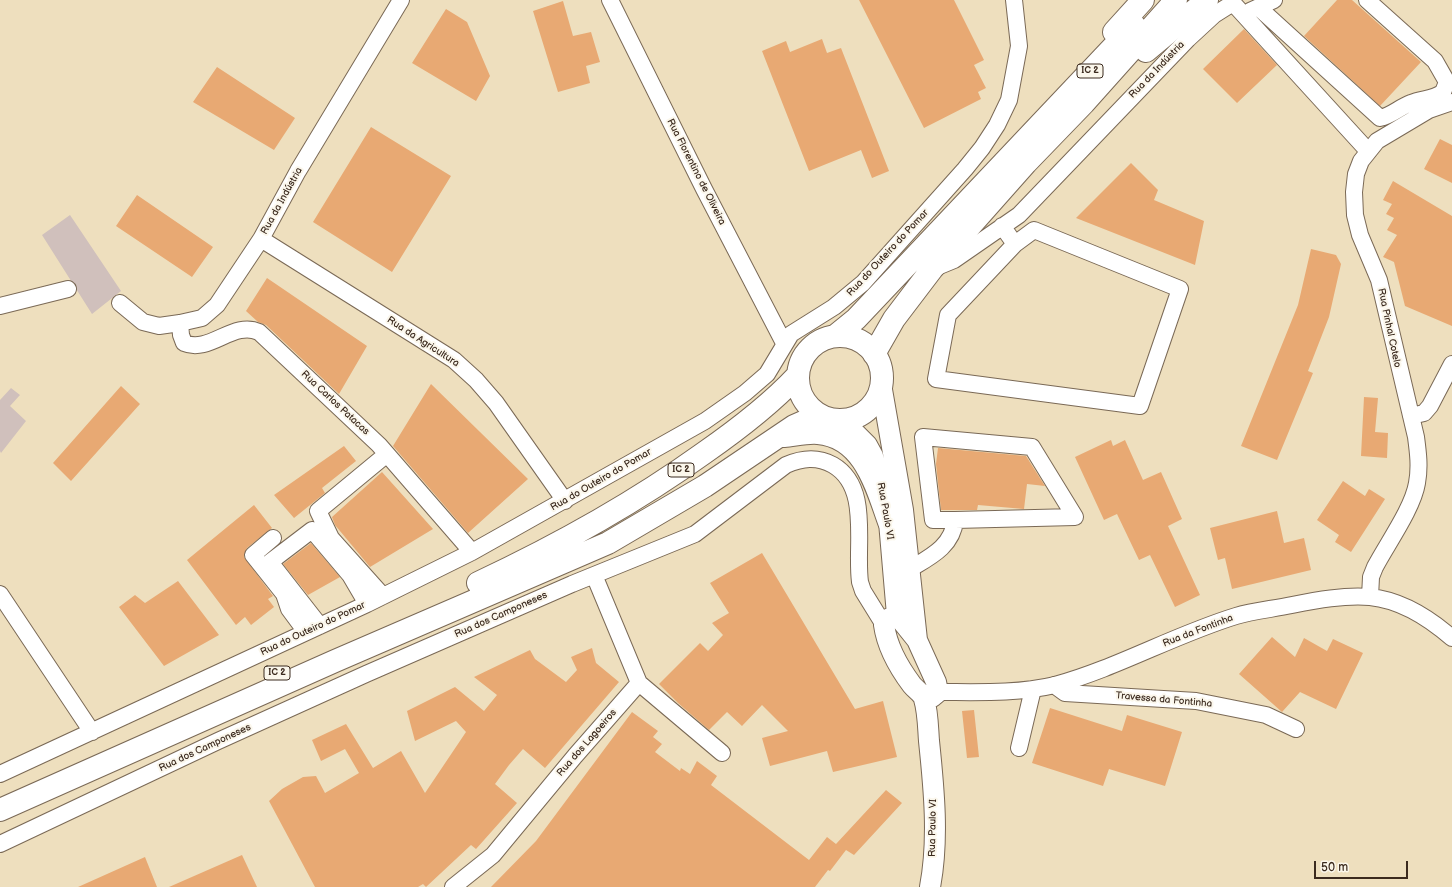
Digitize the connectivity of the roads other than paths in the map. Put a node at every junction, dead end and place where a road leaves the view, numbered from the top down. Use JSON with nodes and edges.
{"nodes":[{"id":1,"x":401,"y":0,"type":"edge"},
{"id":2,"x":610,"y":0,"type":"edge"},
{"id":3,"x":1014,"y":0,"type":"edge"},
{"id":4,"x":1143,"y":0,"type":"edge"},
{"id":5,"x":1159,"y":0,"type":"edge"},
{"id":6,"x":1176,"y":0,"type":"edge"},
{"id":7,"x":1207,"y":0,"type":"edge"},
{"id":8,"x":1274,"y":0,"type":"edge"},
{"id":9,"x":1367,"y":0,"type":"edge"},
{"id":10,"x":1236,"y":5,"type":"edge"},
{"id":11,"x":1259,"y":8,"type":"junction"},
{"id":12,"x":1452,"y":102,"type":"edge"},
{"id":13,"x":1084,"y":104,"type":"junction"},
{"id":14,"x":1022,"y":143,"type":"junction"},
{"id":15,"x":1368,"y":151,"type":"junction"},
{"id":16,"x":1002,"y":226,"type":"junction"},
{"id":17,"x":261,"y":238,"type":"junction"},
{"id":18,"x":1015,"y":244,"type":"junction"},
{"id":19,"x":932,"y":269,"type":"junction"},
{"id":20,"x":68,"y":289,"type":"dead end"},
{"id":21,"x":120,"y":303,"type":"dead end"},
{"id":22,"x":0,"y":306,"type":"edge"},
{"id":23,"x":180,"y":324,"type":"junction"},
{"id":24,"x":835,"y":336,"type":"junction"},
{"id":25,"x":784,"y":343,"type":"junction"},
{"id":26,"x":874,"y":354,"type":"junction"},
{"id":27,"x":1452,"y":364,"type":"edge"},
{"id":28,"x":797,"y":376,"type":"junction"},
{"id":29,"x":881,"y":384,"type":"junction"},
{"id":30,"x":819,"y":415,"type":"junction"},
{"id":31,"x":1411,"y":416,"type":"junction"},
{"id":32,"x":842,"y":420,"type":"junction"},
{"id":33,"x":775,"y":438,"type":"junction"},
{"id":34,"x":387,"y":454,"type":"junction"},
{"id":35,"x":565,"y":501,"type":"junction"},
{"id":36,"x":955,"y":520,"type":"junction"},
{"id":37,"x":889,"y":522,"type":"junction"},
{"id":38,"x":273,"y":538,"type":"dead end"},
{"id":39,"x":472,"y":552,"type":"junction"},
{"id":40,"x":910,"y":569,"type":"junction"},
{"id":41,"x":594,"y":575,"type":"junction"},
{"id":42,"x":0,"y":594,"type":"edge"},
{"id":43,"x":383,"y":596,"type":"junction"},
{"id":44,"x":1370,"y":597,"type":"junction"},
{"id":45,"x":367,"y":604,"type":"junction"},
{"id":46,"x":890,"y":620,"type":"junction"},
{"id":47,"x":313,"y":629,"type":"junction"},
{"id":48,"x":1452,"y":638,"type":"edge"},
{"id":49,"x":917,"y":640,"type":"junction"},
{"id":50,"x":639,"y":684,"type":"junction"},
{"id":51,"x":1054,"y":685,"type":"junction"},
{"id":52,"x":1034,"y":689,"type":"junction"},
{"id":53,"x":931,"y":695,"type":"junction"},
{"id":54,"x":1296,"y":730,"type":"dead end"},
{"id":55,"x":92,"y":732,"type":"junction"},
{"id":56,"x":1019,"y":748,"type":"dead end"},
{"id":57,"x":722,"y":753,"type":"dead end"},
{"id":58,"x":0,"y":774,"type":"edge"},
{"id":59,"x":0,"y":797,"type":"edge"},
{"id":60,"x":0,"y":810,"type":"edge"},
{"id":61,"x":0,"y":844,"type":"edge"},
{"id":62,"x":453,"y":887,"type":"edge"},
{"id":63,"x":930,"y":887,"type":"edge"}],
"edges":[{"from":1,"to":17,"type":"street","name":"Rua da Indústria"},
{"from":2,"to":25,"type":"street","name":"Rua Florentino de Oliveira"},
{"from":3,"to":25,"type":"street","name":"Rua do Outeiro do Pomar"},
{"from":4,"to":14,"type":"highway"},
{"from":5,"to":14,"type":"highway","number":"IC 2"},
{"from":6,"to":13,"type":"highway","number":"IC 2"},
{"from":7,"to":13,"type":"highway"},
{"from":8,"to":11,"type":"street","name":"Rua da Indústria"},
{"from":9,"to":11,"type":"street"},
{"from":10,"to":11,"type":"street","name":"Rua da Indústria"},
{"from":10,"to":15,"type":"street"},
{"from":10,"to":16,"type":"street","name":"Rua da Indústria"},
{"from":12,"to":15,"type":"street","name":"Rua Pinhal Cotelo"},
{"from":13,"to":19,"type":"highway","number":"IC 2"},
{"from":14,"to":24,"type":"highway","number":"IC 2"},
{"from":15,"to":31,"type":"street","name":"Rua Pinhal Cotelo"},
{"from":16,"to":18,"type":"street"},
{"from":16,"to":19,"type":"street","name":"Rua da Indústria"},
{"from":17,"to":23,"type":"street","name":"Rua da Indústria"},
{"from":17,"to":35,"type":"street","name":"Rua da Agricultura"},
{"from":18,"to":18,"type":"street"},
{"from":19,"to":26,"type":"highway","number":"IC 2"},
{"from":20,"to":22,"type":"street"},
{"from":21,"to":23,"type":"street","name":"Rua da Indústria"},
{"from":23,"to":34,"type":"street","name":"Rua Carlos Patacas"},
{"from":24,"to":26,"type":"highway"},
{"from":24,"to":28,"type":"highway","number":"IC 2"},
{"from":25,"to":35,"type":"street","name":"Rua do Outeiro do Pomar"},
{"from":26,"to":29,"type":"highway"},
{"from":27,"to":31,"type":"street"},
{"from":28,"to":30,"type":"highway"},
{"from":28,"to":59,"type":"highway","number":"IC 2"},
{"from":29,"to":32,"type":"highway"},
{"from":29,"to":40,"type":"main road"},
{"from":30,"to":32,"type":"highway"},
{"from":30,"to":33,"type":"highway","number":"IC 2"},
{"from":31,"to":44,"type":"street","name":"Rua Pinhal Cotelo"},
{"from":32,"to":37,"type":"main road","name":"Rua Paulo VI"},
{"from":33,"to":37,"type":"highway"},
{"from":33,"to":60,"type":"highway","number":"IC 2"},
{"from":34,"to":39,"type":"street","name":"Rua Carlos Patacas"},
{"from":34,"to":43,"type":"street"},
{"from":35,"to":39,"type":"street","name":"Rua do Outeiro do Pomar"},
{"from":36,"to":36,"type":"street"},
{"from":36,"to":40,"type":"street"},
{"from":37,"to":46,"type":"main road","name":"Rua Paulo VI"},
{"from":38,"to":47,"type":"street"},
{"from":39,"to":43,"type":"street","name":"Rua do Outeiro do Pomar"},
{"from":40,"to":49,"type":"main road"},
{"from":41,"to":46,"type":"street","name":"Rua dos Camponeses"},
{"from":41,"to":50,"type":"street"},
{"from":41,"to":61,"type":"street","name":"Rua dos Camponeses"},
{"from":42,"to":55,"type":"street"},
{"from":43,"to":45,"type":"street","name":"Rua do Outeiro do Pomar"},
{"from":44,"to":48,"type":"street","name":"Rua da Fontinha"},
{"from":44,"to":51,"type":"street","name":"Rua da Fontinha"},
{"from":45,"to":47,"type":"street","name":"Rua do Outeiro do Pomar"},
{"from":45,"to":47,"type":"street"},
{"from":46,"to":49,"type":"main road","name":"Rua Paulo VI"},
{"from":46,"to":53,"type":"main road","name":"Rua Paulo VI"},
{"from":47,"to":55,"type":"street","name":"Rua do Outeiro do Pomar"},
{"from":49,"to":53,"type":"main road","name":"Rua Paulo VI"},
{"from":50,"to":57,"type":"street"},
{"from":50,"to":62,"type":"street","name":"Rua dos Lagoeiros"},
{"from":51,"to":52,"type":"street","name":"Rua da Fontinha"},
{"from":51,"to":54,"type":"street","name":"Travessa da Fontinha"},
{"from":52,"to":53,"type":"street","name":"Rua da Fontinha"},
{"from":52,"to":56,"type":"street"},
{"from":53,"to":63,"type":"main road","name":"Rua Paulo VI"},
{"from":55,"to":58,"type":"street","name":"Rua do Outeiro do Pomar"}]}
